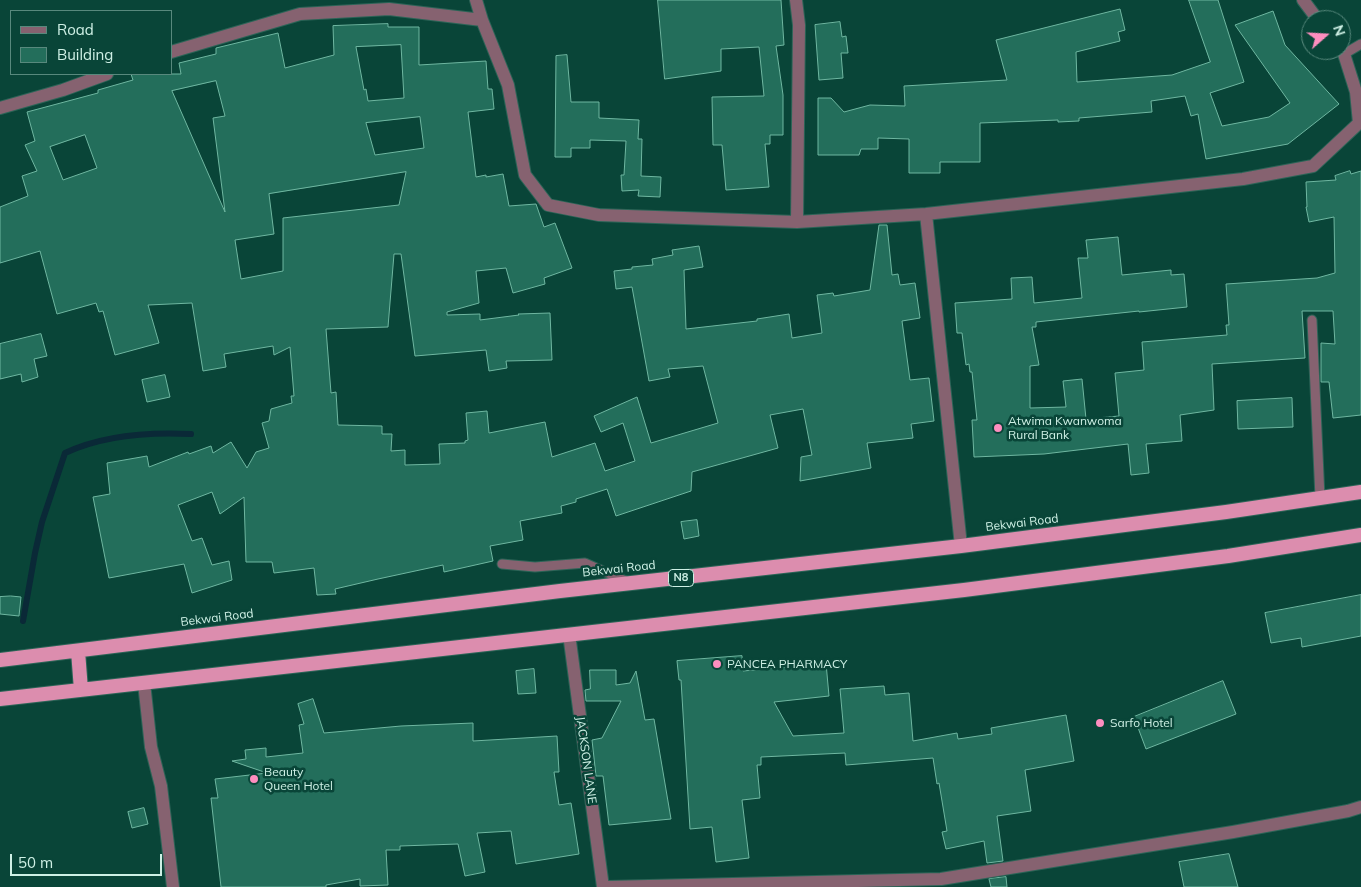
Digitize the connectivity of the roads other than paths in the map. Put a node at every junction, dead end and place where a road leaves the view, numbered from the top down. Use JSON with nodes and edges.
{"nodes":[{"id":1,"x":476,"y":0,"type":"edge"},
{"id":2,"x":796,"y":0,"type":"edge"},
{"id":3,"x":482,"y":20,"type":"junction"},
{"id":4,"x":172,"y":52,"type":"edge"},
{"id":5,"x":1346,"y":60,"type":"edge"},
{"id":6,"x":104,"y":75,"type":"edge"},
{"id":7,"x":0,"y":108,"type":"edge"},
{"id":8,"x":926,"y":214,"type":"junction"},
{"id":9,"x":797,"y":222,"type":"junction"},
{"id":10,"x":1312,"y":320,"type":"dead end"},
{"id":11,"x":1361,"y":492,"type":"edge"},
{"id":12,"x":1320,"y":498,"type":"junction"},
{"id":13,"x":1361,"y":536,"type":"edge"},
{"id":14,"x":961,"y":546,"type":"junction"},
{"id":15,"x":502,"y":564,"type":"dead end"},
{"id":16,"x":631,"y":583,"type":"junction"},
{"id":17,"x":569,"y":634,"type":"junction"},
{"id":18,"x":78,"y":651,"type":"junction"},
{"id":19,"x":0,"y":660,"type":"edge"},
{"id":20,"x":144,"y":682,"type":"junction"},
{"id":21,"x":81,"y":690,"type":"junction"},
{"id":22,"x":0,"y":698,"type":"edge"},
{"id":23,"x":1361,"y":807,"type":"edge"},
{"id":24,"x":941,"y":883,"type":"edge"},
{"id":25,"x":173,"y":887,"type":"edge"},
{"id":26,"x":603,"y":887,"type":"edge"},
{"id":27,"x":608,"y":887,"type":"edge"}],
"edges":[{"from":1,"to":3,"type":"street"},
{"from":2,"to":9,"type":"street"},
{"from":3,"to":4,"type":"street"},
{"from":3,"to":9,"type":"street"},
{"from":5,"to":8,"type":"street"},
{"from":6,"to":7,"type":"street"},
{"from":8,"to":9,"type":"street"},
{"from":8,"to":14,"type":"street"},
{"from":10,"to":12,"type":"lane"},
{"from":11,"to":12,"type":"highway","name":"Bekwai Road","number":"N8"},
{"from":12,"to":14,"type":"highway","name":"Bekwai Road","number":"N8"},
{"from":13,"to":17,"type":"highway"},
{"from":14,"to":16,"type":"highway","name":"Bekwai Road","number":"N8"},
{"from":15,"to":16,"type":"lane"},
{"from":16,"to":18,"type":"highway","name":"Bekwai Road","number":"N8"},
{"from":17,"to":20,"type":"highway"},
{"from":17,"to":26,"type":"street","name":"JACKSON LANE"},
{"from":18,"to":19,"type":"highway","name":"Bekwai Road","number":"N8"},
{"from":18,"to":21,"type":"highway"},
{"from":20,"to":21,"type":"highway"},
{"from":20,"to":25,"type":"street"},
{"from":21,"to":22,"type":"highway"},
{"from":23,"to":24,"type":"street"},
{"from":24,"to":27,"type":"street"}]}
